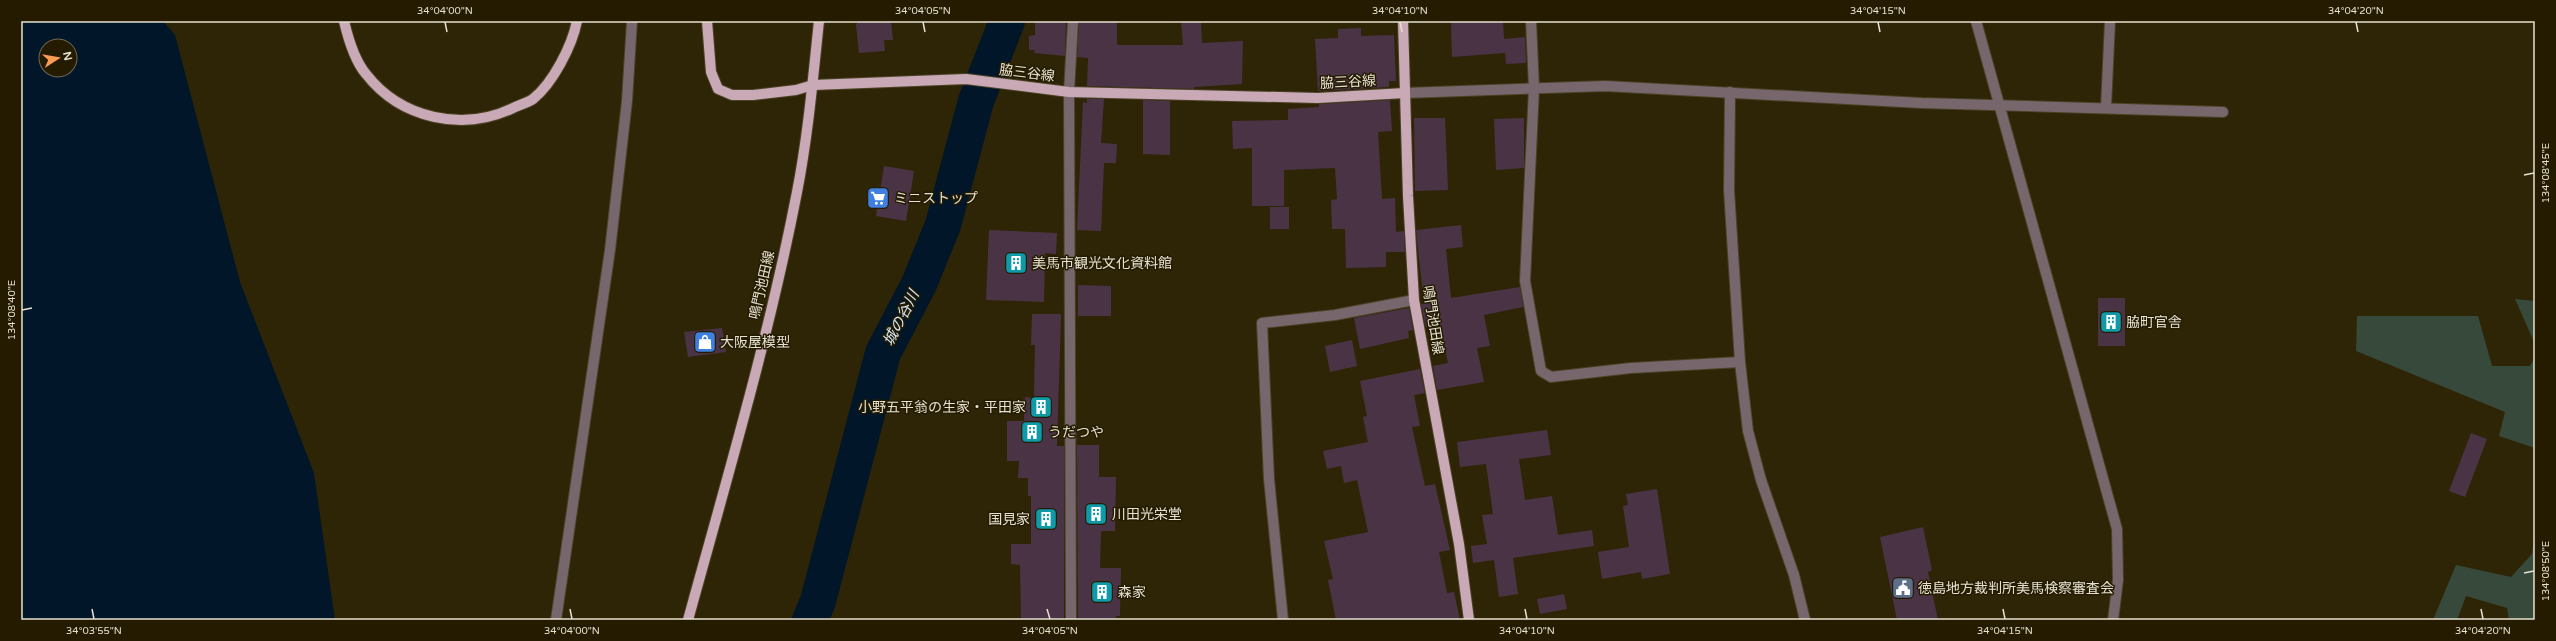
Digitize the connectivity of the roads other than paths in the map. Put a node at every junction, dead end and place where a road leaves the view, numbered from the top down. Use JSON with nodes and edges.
{"nodes":[{"id":1,"x":344,"y":21,"type":"edge"},
{"id":2,"x":577,"y":21,"type":"edge"},
{"id":3,"x":632,"y":21,"type":"edge"},
{"id":4,"x":707,"y":21,"type":"edge"},
{"id":5,"x":819,"y":21,"type":"edge"},
{"id":6,"x":1073,"y":21,"type":"edge"},
{"id":7,"x":1403,"y":21,"type":"edge"},
{"id":8,"x":1531,"y":21,"type":"edge"},
{"id":9,"x":1976,"y":21,"type":"edge"},
{"id":10,"x":2110,"y":21,"type":"edge"},
{"id":11,"x":813,"y":85,"type":"junction"},
{"id":12,"x":1534,"y":88,"type":"junction"},
{"id":13,"x":1069,"y":92,"type":"junction"},
{"id":14,"x":1730,"y":92,"type":"junction"},
{"id":15,"x":1405,"y":93,"type":"junction"},
{"id":16,"x":1998,"y":104,"type":"junction"},
{"id":17,"x":2106,"y":107,"type":"junction"},
{"id":18,"x":2223,"y":112,"type":"dead end"},
{"id":19,"x":1414,"y":300,"type":"junction"},
{"id":20,"x":1740,"y":362,"type":"junction"},
{"id":21,"x":556,"y":620,"type":"edge"},
{"id":22,"x":688,"y":620,"type":"edge"},
{"id":23,"x":1071,"y":620,"type":"edge"},
{"id":24,"x":1283,"y":620,"type":"edge"},
{"id":25,"x":1469,"y":620,"type":"edge"},
{"id":26,"x":1805,"y":620,"type":"edge"},
{"id":27,"x":2112,"y":620,"type":"edge"}],
"edges":[{"from":1,"to":2,"type":"main road"},
{"from":3,"to":21,"type":"street"},
{"from":4,"to":11,"type":"main road","name":"脇三谷線"},
{"from":5,"to":11,"type":"main road","name":"鳴門池田線"},
{"from":6,"to":13,"type":"street"},
{"from":7,"to":15,"type":"main road","name":"鳴門池田線"},
{"from":8,"to":12,"type":"street"},
{"from":9,"to":16,"type":"street"},
{"from":10,"to":17,"type":"street"},
{"from":11,"to":13,"type":"main road","name":"脇三谷線"},
{"from":11,"to":22,"type":"main road","name":"鳴門池田線"},
{"from":12,"to":14,"type":"street"},
{"from":12,"to":15,"type":"street"},
{"from":12,"to":20,"type":"street"},
{"from":13,"to":15,"type":"main road","name":"脇三谷線"},
{"from":13,"to":23,"type":"street"},
{"from":14,"to":16,"type":"street"},
{"from":14,"to":20,"type":"street"},
{"from":15,"to":19,"type":"main road","name":"鳴門池田線"},
{"from":16,"to":17,"type":"street"},
{"from":16,"to":27,"type":"street"},
{"from":17,"to":18,"type":"street"},
{"from":19,"to":24,"type":"street"},
{"from":19,"to":25,"type":"main road","name":"鳴門池田線"},
{"from":20,"to":26,"type":"street"}]}
